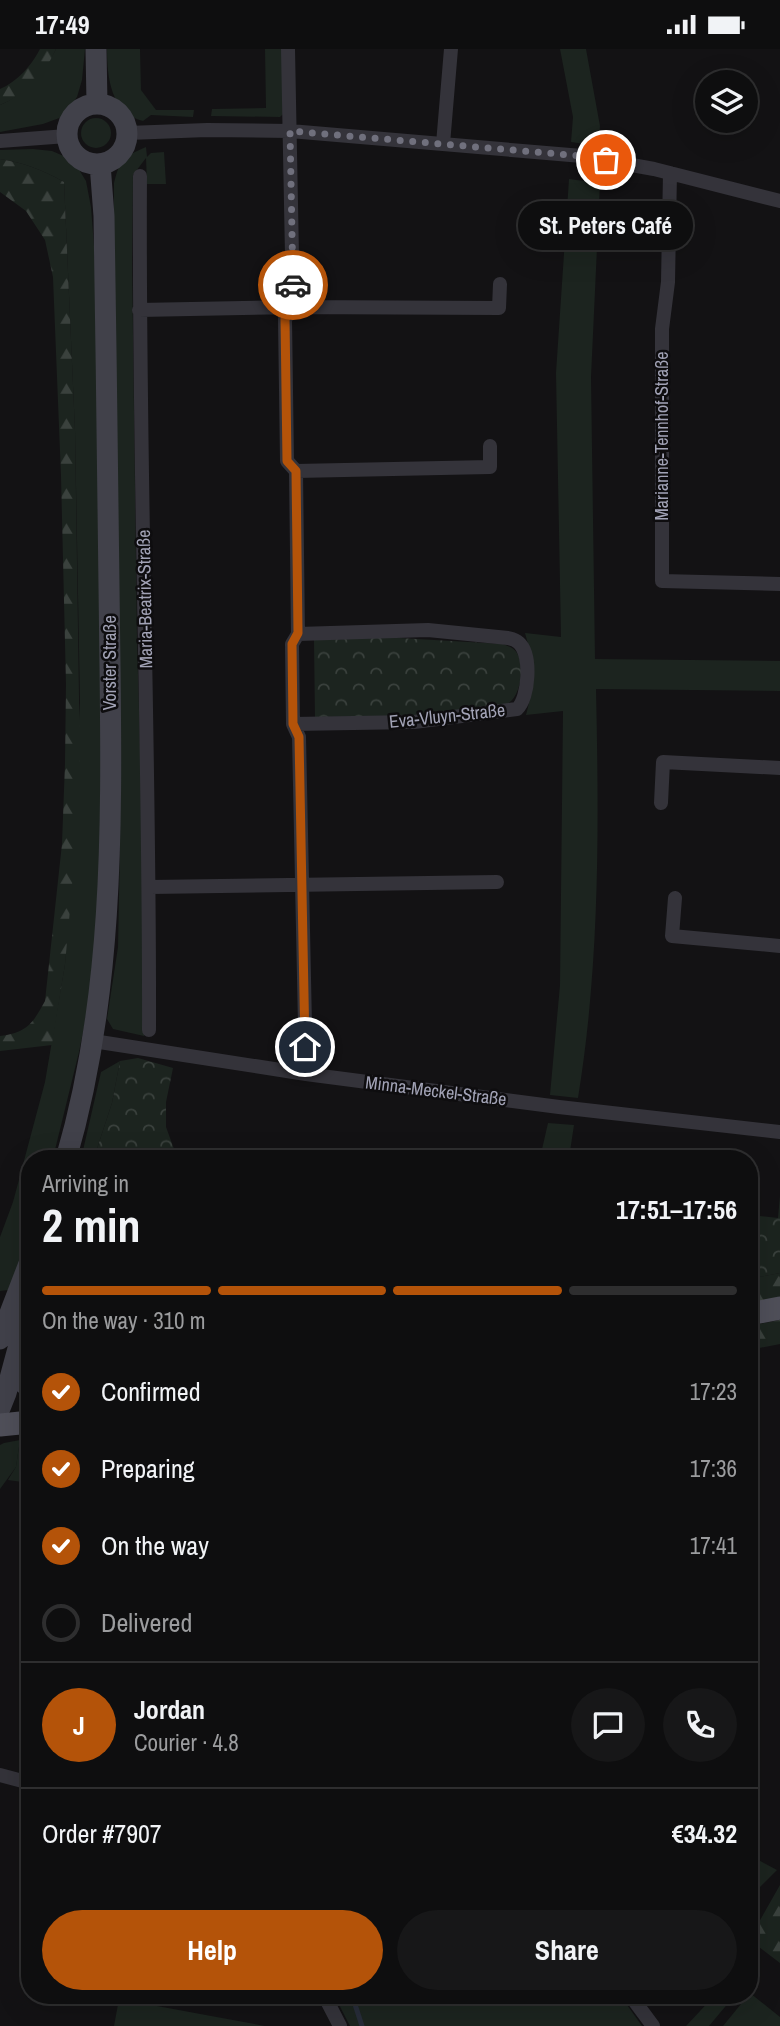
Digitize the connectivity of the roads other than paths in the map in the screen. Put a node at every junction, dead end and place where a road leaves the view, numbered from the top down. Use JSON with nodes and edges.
{"nodes":[{"id":1,"x":96,"y":49,"type":"edge"},
{"id":2,"x":288,"y":49,"type":"edge"},
{"id":3,"x":451,"y":49,"type":"edge"},
{"id":4,"x":97,"y":103,"type":"junction"},
{"id":5,"x":290,"y":131,"type":"junction"},
{"id":6,"x":128,"y":133,"type":"junction"},
{"id":7,"x":67,"y":136,"type":"junction"},
{"id":8,"x":0,"y":141,"type":"edge"},
{"id":9,"x":443,"y":144,"type":"junction"},
{"id":10,"x":100,"y":164,"type":"junction"},
{"id":11,"x":670,"y":173,"type":"junction"},
{"id":12,"x":140,"y":176,"type":"dead end"},
{"id":13,"x":780,"y":201,"type":"edge"},
{"id":14,"x":500,"y":284,"type":"dead end"},
{"id":15,"x":293,"y":307,"type":"junction"},
{"id":16,"x":139,"y":310,"type":"junction"},
{"id":17,"x":490,"y":446,"type":"dead end"},
{"id":18,"x":296,"y":471,"type":"junction"},
{"id":19,"x":780,"y":584,"type":"edge"},
{"id":20,"x":298,"y":633,"type":"junction"},
{"id":21,"x":293,"y":724,"type":"junction"},
{"id":22,"x":780,"y":768,"type":"edge"},
{"id":23,"x":661,"y":803,"type":"dead end"},
{"id":24,"x":497,"y":882,"type":"dead end"},
{"id":25,"x":302,"y":885,"type":"junction"},
{"id":26,"x":150,"y":887,"type":"junction"},
{"id":27,"x":675,"y":898,"type":"dead end"},
{"id":28,"x":780,"y":946,"type":"edge"},
{"id":29,"x":149,"y":1030,"type":"dead end"},
{"id":30,"x":93,"y":1041,"type":"junction"},
{"id":31,"x":306,"y":1074,"type":"junction"},
{"id":32,"x":780,"y":1132,"type":"edge"},
{"id":33,"x":68,"y":1150,"type":"edge"},
{"id":34,"x":21,"y":1284,"type":"edge"},
{"id":35,"x":780,"y":1308,"type":"edge"},
{"id":36,"x":758,"y":1312,"type":"edge"},
{"id":37,"x":21,"y":1338,"type":"edge"},
{"id":38,"x":0,"y":1339,"type":"edge"},
{"id":39,"x":14,"y":1364,"type":"junction"},
{"id":40,"x":21,"y":1379,"type":"edge"},
{"id":41,"x":0,"y":1408,"type":"edge"},
{"id":42,"x":21,"y":1423,"type":"edge"},
{"id":43,"x":0,"y":1425,"type":"edge"},
{"id":44,"x":0,"y":1775,"type":"edge"},
{"id":45,"x":21,"y":1781,"type":"edge"},
{"id":46,"x":329,"y":2004,"type":"edge"},
{"id":47,"x":637,"y":2004,"type":"edge"},
{"id":48,"x":340,"y":2026,"type":"edge"},
{"id":49,"x":653,"y":2026,"type":"edge"}],
"edges":[{"from":1,"to":4,"type":"main road"},
{"from":2,"to":5,"type":"street"},
{"from":3,"to":9,"type":"street"},
{"from":4,"to":6,"type":"main road"},
{"from":4,"to":7,"type":"main road"},
{"from":5,"to":6,"type":"street"},
{"from":5,"to":9,"type":"street"},
{"from":5,"to":15,"type":"street"},
{"from":6,"to":10,"type":"main road"},
{"from":7,"to":8,"type":"street"},
{"from":7,"to":10,"type":"main road"},
{"from":9,"to":11,"type":"street"},
{"from":10,"to":30,"type":"main road","name":"Vorster Straße"},
{"from":11,"to":13,"type":"street"},
{"from":11,"to":19,"type":"street","name":"Marianne-Tennhof-Straße"},
{"from":12,"to":16,"type":"street","name":"Maria-Beatrix-Straße"},
{"from":14,"to":15,"type":"street"},
{"from":15,"to":16,"type":"street"},
{"from":15,"to":18,"type":"street"},
{"from":16,"to":26,"type":"street","name":"Maria-Beatrix-Straße"},
{"from":17,"to":18,"type":"street"},
{"from":18,"to":20,"type":"street"},
{"from":20,"to":21,"type":"street"},
{"from":20,"to":21,"type":"street","name":"Eva-Vluyn-Straße"},
{"from":21,"to":25,"type":"street"},
{"from":22,"to":23,"type":"street"},
{"from":24,"to":25,"type":"street"},
{"from":25,"to":26,"type":"street"},
{"from":25,"to":31,"type":"street"},
{"from":26,"to":29,"type":"street","name":"Maria-Beatrix-Straße"},
{"from":27,"to":28,"type":"street"},
{"from":30,"to":31,"type":"street","name":"Minna-Meckel-Straße"},
{"from":30,"to":33,"type":"main road","name":"Vorster Straße"},
{"from":31,"to":32,"type":"street","name":"Minna-Meckel-Straße"},
{"from":34,"to":38,"type":"main road"},
{"from":35,"to":36,"type":"main road"},
{"from":37,"to":39,"type":"main road"},
{"from":39,"to":40,"type":"main road"},
{"from":39,"to":41,"type":"main road"},
{"from":42,"to":43,"type":"main road"},
{"from":44,"to":45,"type":"street"},
{"from":46,"to":48,"type":"street"},
{"from":47,"to":49,"type":"street"}]}
